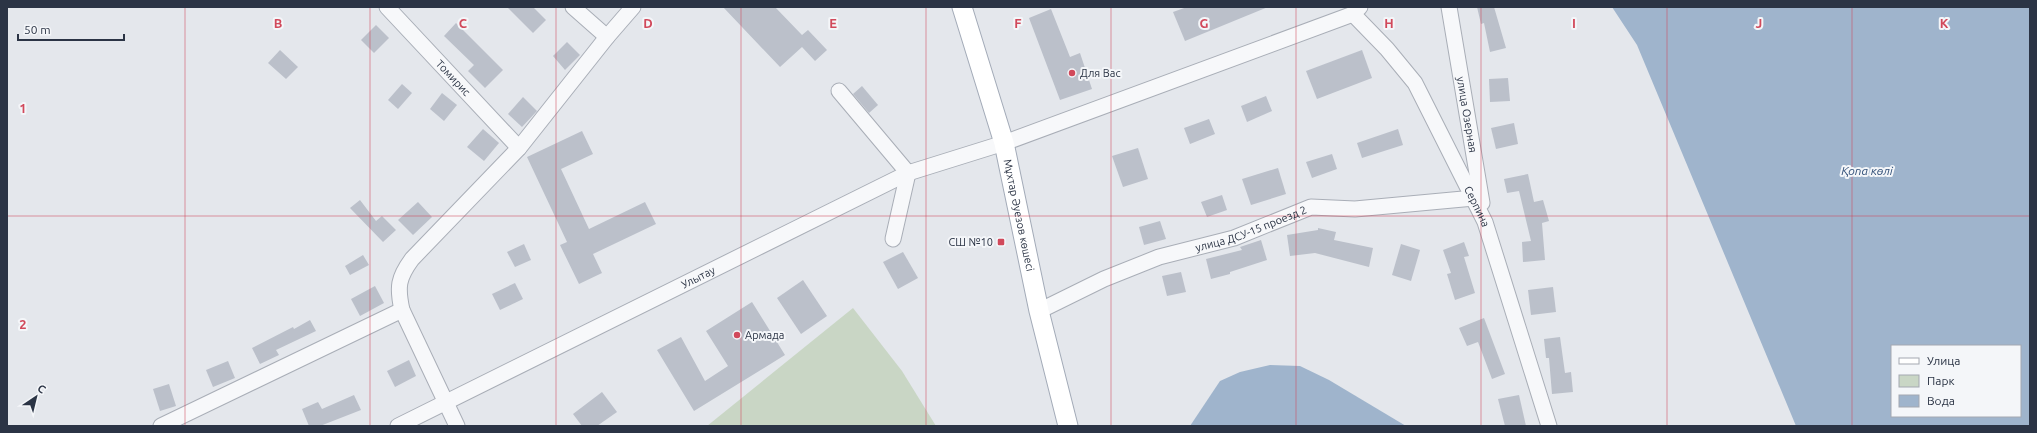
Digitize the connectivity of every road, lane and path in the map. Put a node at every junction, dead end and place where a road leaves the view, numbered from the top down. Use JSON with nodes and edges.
{"nodes":[{"id":1,"x":387,"y":7,"type":"edge"},
{"id":2,"x":573,"y":7,"type":"edge"},
{"id":3,"x":634,"y":7,"type":"edge"},
{"id":4,"x":962,"y":7,"type":"edge"},
{"id":5,"x":1449,"y":7,"type":"edge"},
{"id":6,"x":1357,"y":10,"type":"edge"},
{"id":7,"x":606,"y":37,"type":"junction"},
{"id":8,"x":839,"y":91,"type":"dead end"},
{"id":9,"x":1004,"y":142,"type":"junction"},
{"id":10,"x":519,"y":148,"type":"junction"},
{"id":11,"x":908,"y":173,"type":"junction"},
{"id":12,"x":1474,"y":198,"type":"junction"},
{"id":13,"x":1485,"y":222,"type":"junction"},
{"id":14,"x":893,"y":239,"type":"dead end"},
{"id":15,"x":402,"y":310,"type":"junction"},
{"id":16,"x":1039,"y":311,"type":"junction"},
{"id":17,"x":446,"y":402,"type":"junction"},
{"id":18,"x":161,"y":426,"type":"edge"},
{"id":19,"x":398,"y":426,"type":"edge"},
{"id":20,"x":457,"y":426,"type":"edge"},
{"id":21,"x":1068,"y":426,"type":"edge"},
{"id":22,"x":1549,"y":426,"type":"edge"}],
"edges":[{"from":1,"to":10,"type":"street","name":"Томирис"},
{"from":2,"to":7,"type":"street"},
{"from":3,"to":7,"type":"street"},
{"from":4,"to":9,"type":"main road","name":"Мұхтар Әуезов көшесі"},
{"from":5,"to":13,"type":"street","name":"улица Озерная"},
{"from":6,"to":9,"type":"street"},
{"from":6,"to":12,"type":"street","name":"Серпина"},
{"from":7,"to":10,"type":"street"},
{"from":8,"to":11,"type":"street"},
{"from":9,"to":11,"type":"street","name":"Улытау"},
{"from":9,"to":16,"type":"main road","name":"Мұхтар Әуезов көшесі"},
{"from":10,"to":15,"type":"street"},
{"from":11,"to":14,"type":"street"},
{"from":11,"to":17,"type":"street","name":"Улытау"},
{"from":12,"to":13,"type":"street","name":"Серпина"},
{"from":12,"to":16,"type":"street","name":"улица ДСУ-15 проезд 2"},
{"from":13,"to":22,"type":"street","name":"Серпина"},
{"from":15,"to":17,"type":"street"},
{"from":15,"to":18,"type":"street"},
{"from":16,"to":21,"type":"main road","name":"Мұхтар Әуезов көшесі"},
{"from":17,"to":19,"type":"street","name":"Улытау"},
{"from":17,"to":20,"type":"street"}]}
